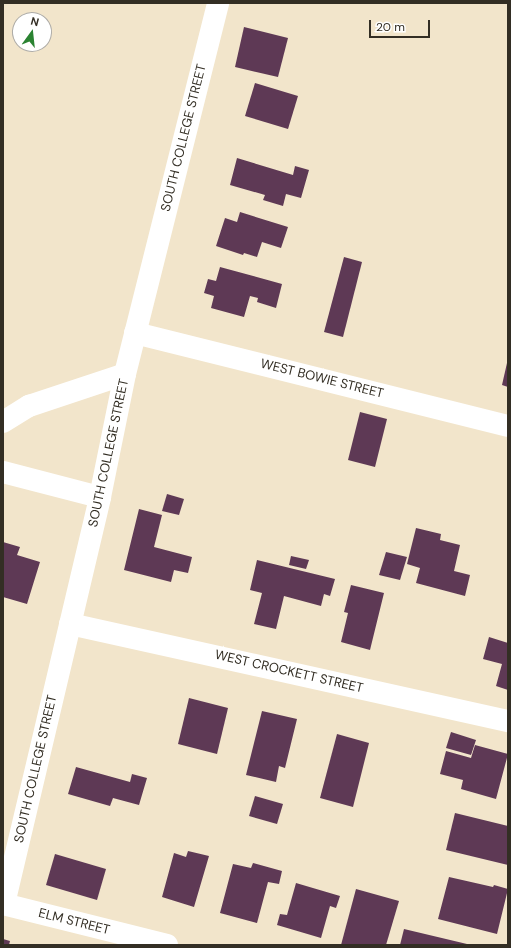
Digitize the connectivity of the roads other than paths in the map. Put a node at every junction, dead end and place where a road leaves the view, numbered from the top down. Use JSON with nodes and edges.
{"nodes":[{"id":1,"x":218,"y":3,"type":"edge"},
{"id":2,"x":135,"y":333,"type":"junction"},
{"id":3,"x":125,"y":374,"type":"junction"},
{"id":4,"x":3,"y":422,"type":"edge"},
{"id":5,"x":508,"y":426,"type":"edge"},
{"id":6,"x":3,"y":472,"type":"edge"},
{"id":7,"x":100,"y":497,"type":"junction"},
{"id":8,"x":70,"y":624,"type":"junction"},
{"id":9,"x":508,"y":721,"type":"edge"},
{"id":10,"x":3,"y":904,"type":"edge"},
{"id":11,"x":167,"y":945,"type":"edge"}],
"edges":[{"from":1,"to":2,"type":"street","name":"SOUTH COLLEGE STREET"},
{"from":2,"to":3,"type":"street","name":"SOUTH COLLEGE STREET"},
{"from":2,"to":5,"type":"street","name":"WEST BOWIE STREET"},
{"from":3,"to":4,"type":"street"},
{"from":3,"to":7,"type":"street","name":"SOUTH COLLEGE STREET"},
{"from":6,"to":7,"type":"street"},
{"from":7,"to":8,"type":"street","name":"SOUTH COLLEGE STREET"},
{"from":8,"to":9,"type":"street","name":"WEST CROCKETT STREET"},
{"from":8,"to":10,"type":"street","name":"SOUTH COLLEGE STREET"},
{"from":10,"to":11,"type":"street","name":"ELM STREET"}]}
